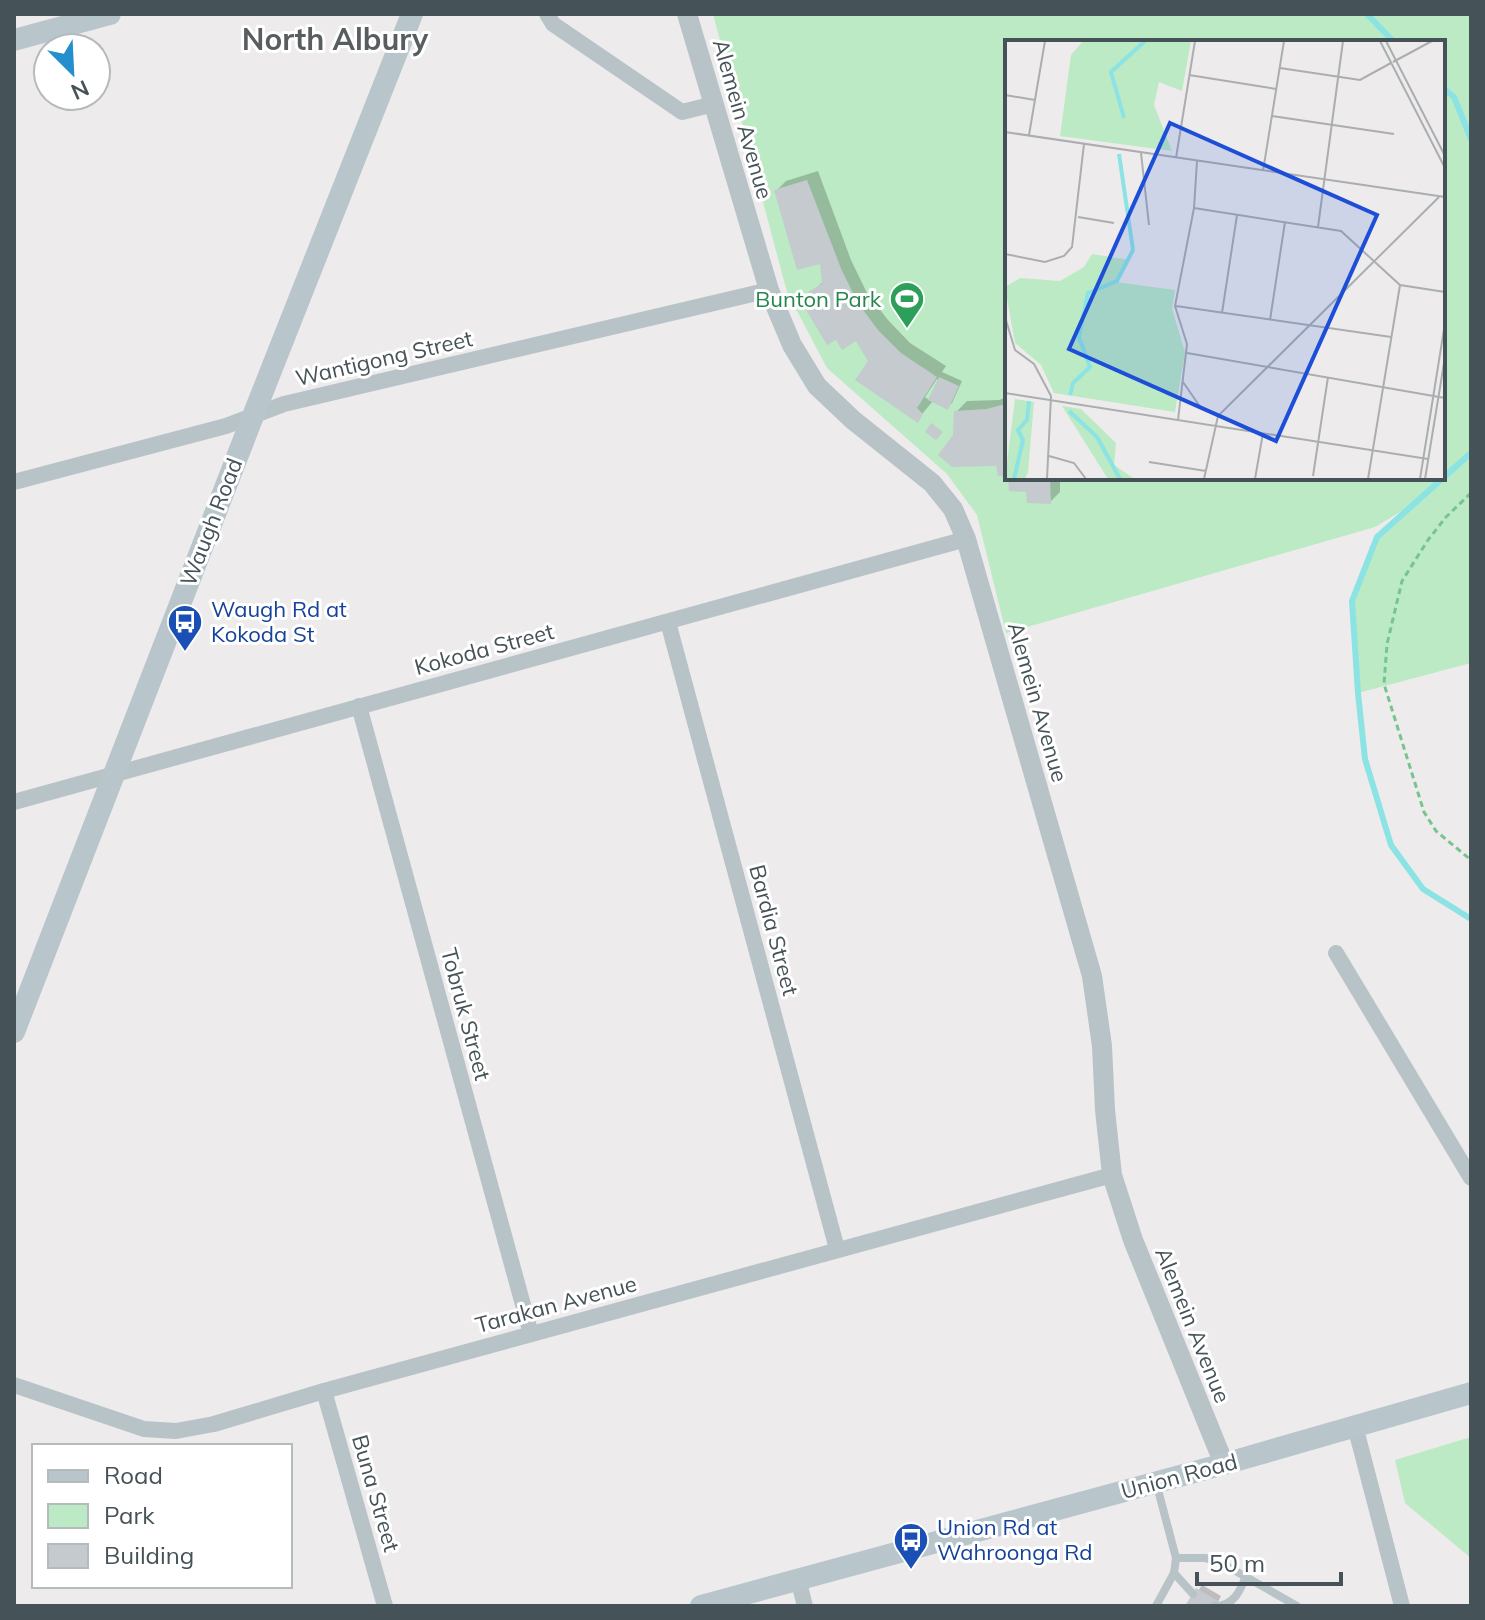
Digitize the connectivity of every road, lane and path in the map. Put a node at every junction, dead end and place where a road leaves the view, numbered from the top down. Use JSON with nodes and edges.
{"nodes":[{"id":1,"x":107,"y":14,"type":"edge"},
{"id":2,"x":412,"y":14,"type":"edge"},
{"id":3,"x":547,"y":14,"type":"edge"},
{"id":4,"x":687,"y":14,"type":"edge"},
{"id":5,"x":14,"y":40,"type":"edge"},
{"id":6,"x":714,"y":104,"type":"junction"},
{"id":7,"x":769,"y":290,"type":"junction"},
{"id":8,"x":253,"y":416,"type":"junction"},
{"id":9,"x":14,"y":482,"type":"edge"},
{"id":10,"x":1471,"y":493,"type":"edge"},
{"id":11,"x":966,"y":539,"type":"junction"},
{"id":12,"x":668,"y":622,"type":"junction"},
{"id":13,"x":359,"y":706,"type":"junction"},
{"id":14,"x":114,"y":774,"type":"junction"},
{"id":15,"x":14,"y":802,"type":"edge"},
{"id":16,"x":1471,"y":860,"type":"edge"},
{"id":17,"x":1336,"y":953,"type":"dead end"},
{"id":18,"x":14,"y":1032,"type":"edge"},
{"id":19,"x":1112,"y":1175,"type":"junction"},
{"id":20,"x":1471,"y":1178,"type":"edge"},
{"id":21,"x":837,"y":1249,"type":"junction"},
{"id":22,"x":531,"y":1334,"type":"junction"},
{"id":23,"x":14,"y":1385,"type":"edge"},
{"id":24,"x":324,"y":1391,"type":"junction"},
{"id":25,"x":1471,"y":1393,"type":"edge"},
{"id":26,"x":1355,"y":1426,"type":"junction"},
{"id":27,"x":1224,"y":1464,"type":"junction"},
{"id":28,"x":1156,"y":1482,"type":"junction"},
{"id":29,"x":1176,"y":1558,"type":"junction"},
{"id":30,"x":1174,"y":1573,"type":"junction"},
{"id":31,"x":1246,"y":1576,"type":"junction"},
{"id":32,"x":798,"y":1579,"type":"junction"},
{"id":33,"x":1193,"y":1594,"type":"dead end"},
{"id":34,"x":385,"y":1606,"type":"edge"},
{"id":35,"x":701,"y":1606,"type":"edge"},
{"id":36,"x":805,"y":1606,"type":"edge"},
{"id":37,"x":1156,"y":1606,"type":"edge"},
{"id":38,"x":1215,"y":1606,"type":"edge"},
{"id":39,"x":1297,"y":1606,"type":"edge"},
{"id":40,"x":1402,"y":1606,"type":"edge"}],
"edges":[{"from":1,"to":5,"type":"main road"},
{"from":2,"to":8,"type":"main road","name":"Waugh Road"},
{"from":3,"to":6,"type":"street"},
{"from":4,"to":6,"type":"street","name":"Alemein Avenue"},
{"from":6,"to":7,"type":"street","name":"Alemein Avenue"},
{"from":7,"to":8,"type":"street","name":"Wantigong Street"},
{"from":7,"to":11,"type":"street","name":"Alemein Avenue"},
{"from":8,"to":9,"type":"street","name":"Wantigong Street"},
{"from":8,"to":14,"type":"main road","name":"Waugh Road"},
{"from":10,"to":16,"type":"path"},
{"from":11,"to":12,"type":"street","name":"Kokoda Street"},
{"from":11,"to":19,"type":"street","name":"Alemein Avenue"},
{"from":12,"to":13,"type":"street","name":"Kokoda Street"},
{"from":12,"to":21,"type":"street","name":"Bardia Street"},
{"from":13,"to":14,"type":"street","name":"Kokoda Street"},
{"from":13,"to":22,"type":"street","name":"Tobruk Street"},
{"from":14,"to":15,"type":"street","name":"Kokoda Street"},
{"from":14,"to":18,"type":"main road","name":"Waugh Road"},
{"from":17,"to":20,"type":"street"},
{"from":19,"to":21,"type":"street","name":"Tarakan Avenue"},
{"from":19,"to":27,"type":"street","name":"Alemein Avenue"},
{"from":21,"to":22,"type":"street","name":"Tarakan Avenue"},
{"from":22,"to":24,"type":"street","name":"Tarakan Avenue"},
{"from":23,"to":24,"type":"street","name":"Tarakan Avenue"},
{"from":24,"to":34,"type":"street","name":"Buna Street"},
{"from":25,"to":26,"type":"main road","name":"Union Road"},
{"from":26,"to":27,"type":"main road","name":"Union Road"},
{"from":26,"to":40,"type":"street"},
{"from":27,"to":28,"type":"main road","name":"Union Road"},
{"from":28,"to":29,"type":"lane"},
{"from":28,"to":32,"type":"main road","name":"Union Road"},
{"from":29,"to":30,"type":"lane"},
{"from":29,"to":31,"type":"lane"},
{"from":30,"to":33,"type":"lane"},
{"from":30,"to":37,"type":"lane"},
{"from":31,"to":38,"type":"lane"},
{"from":31,"to":39,"type":"lane"},
{"from":32,"to":35,"type":"main road","name":"Union Road"},
{"from":32,"to":36,"type":"street"}]}
